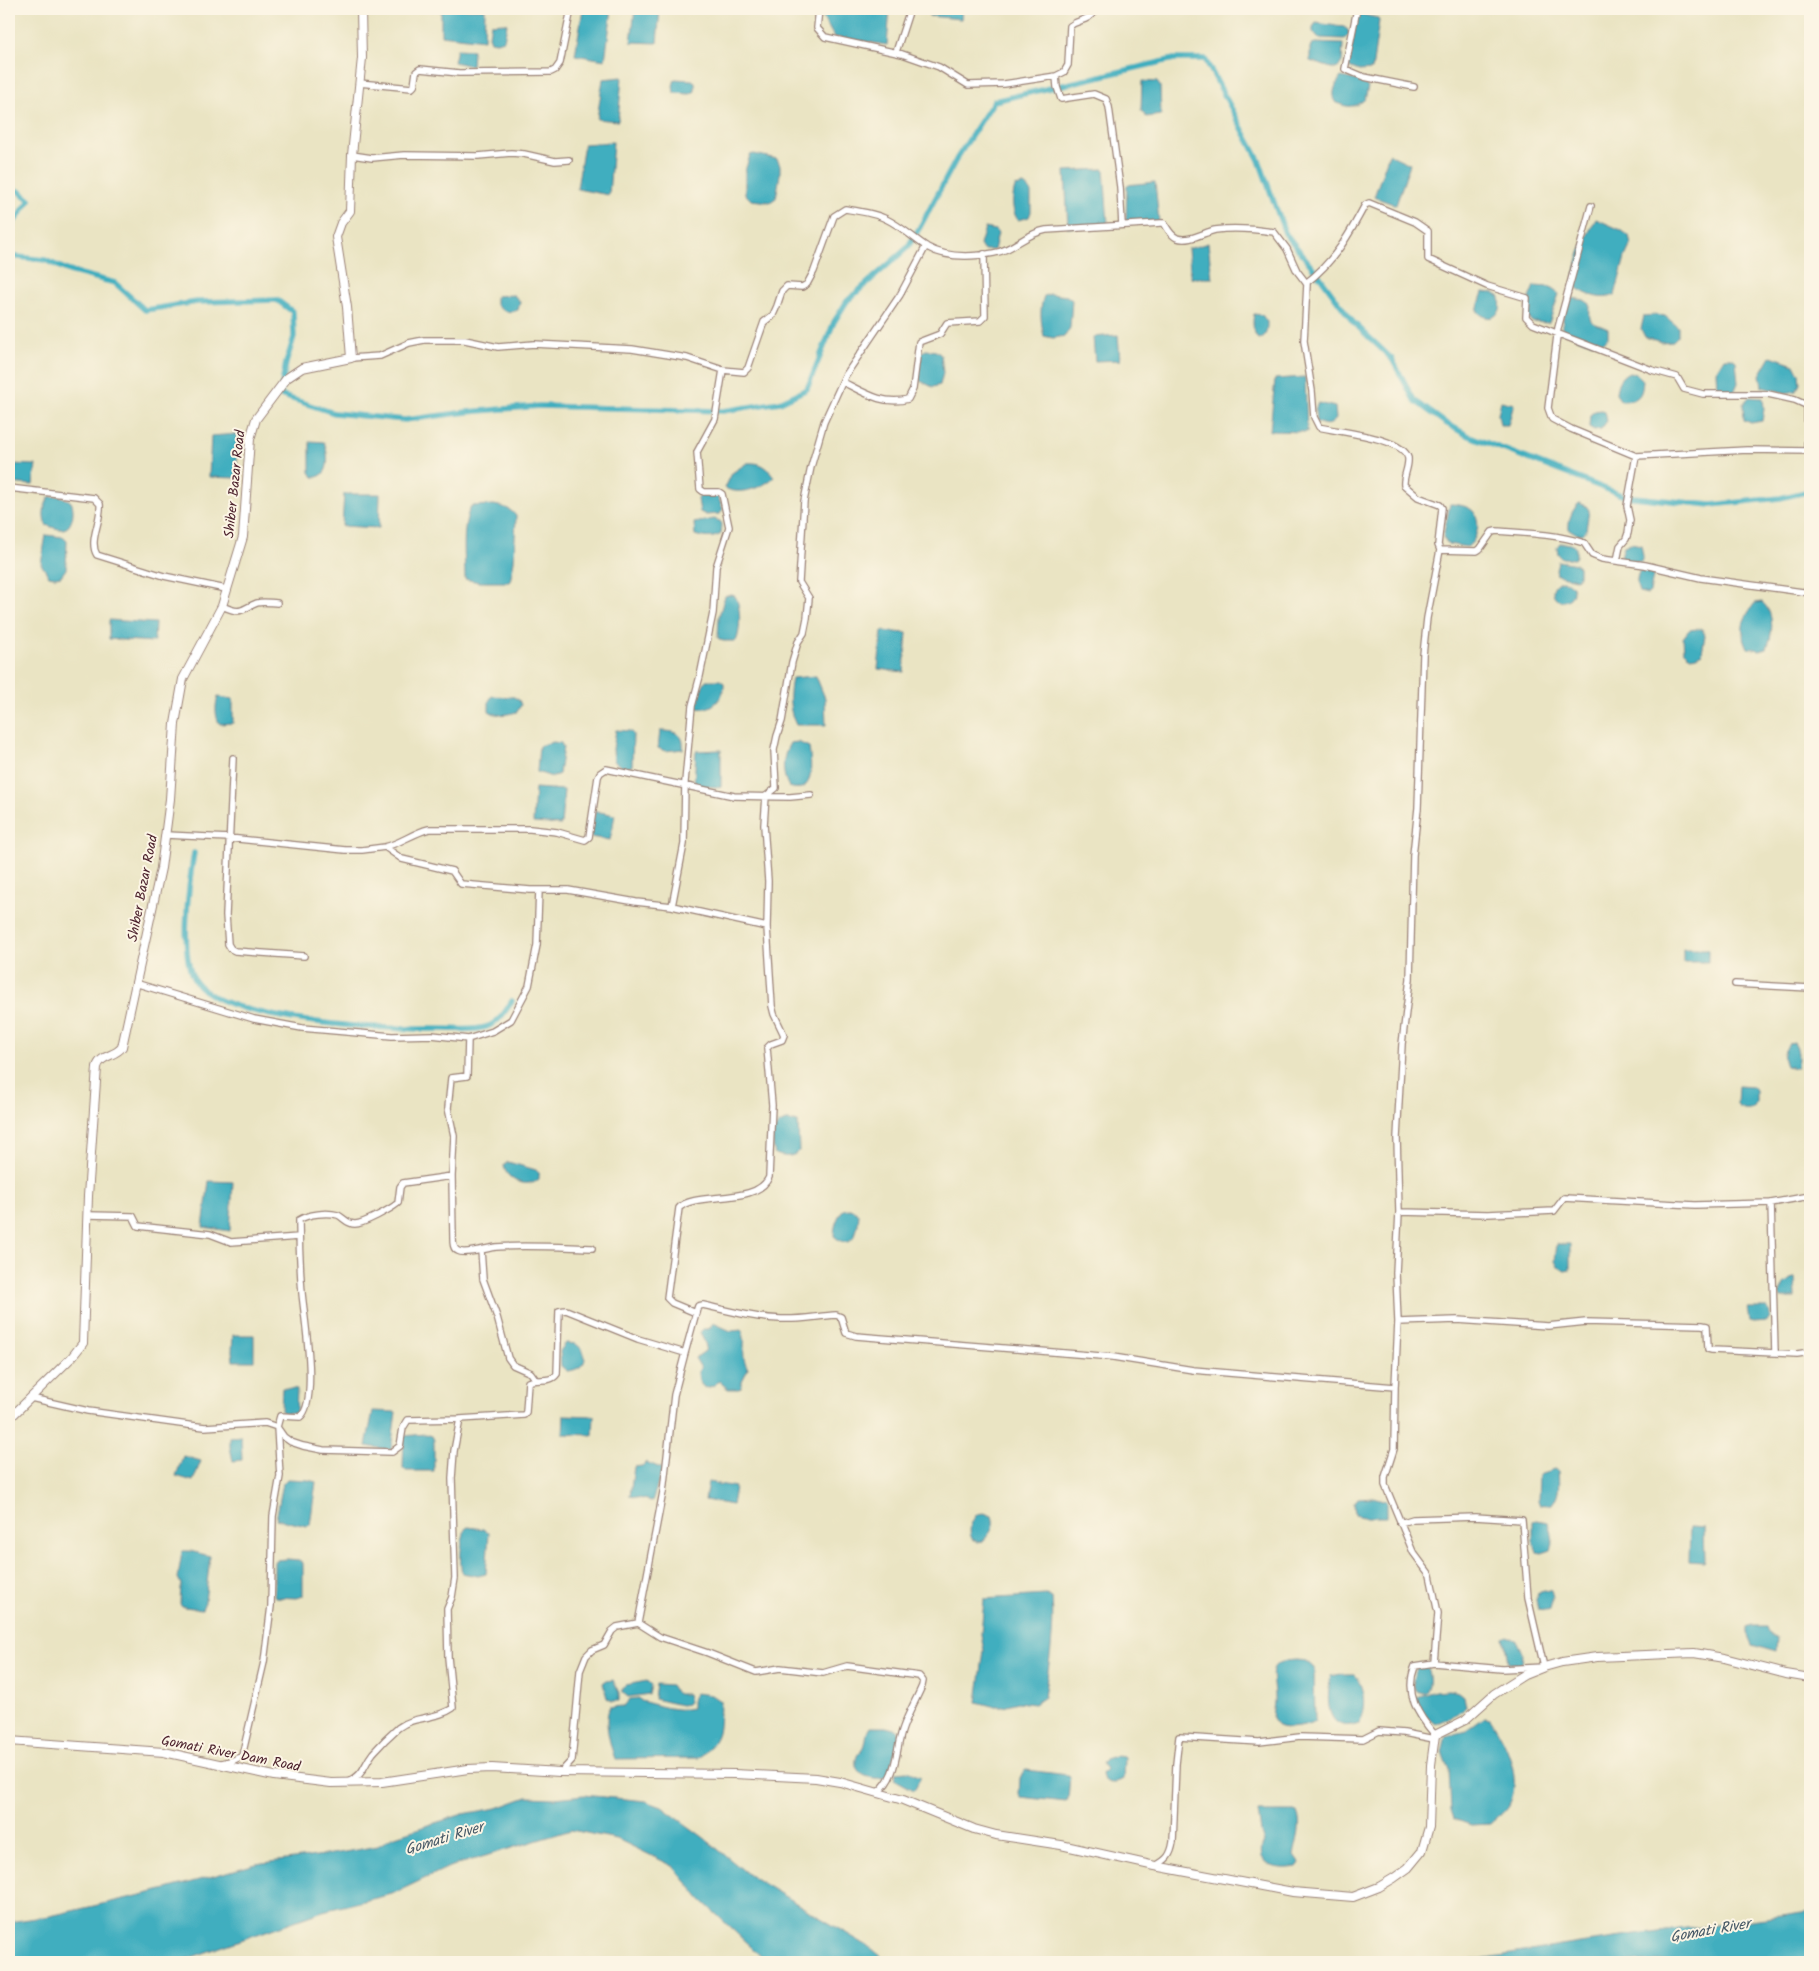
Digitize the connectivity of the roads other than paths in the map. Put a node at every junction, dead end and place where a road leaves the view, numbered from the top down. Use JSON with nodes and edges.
{"nodes":[{"id":1,"x":361,"y":9,"type":"edge"},
{"id":2,"x":571,"y":9,"type":"edge"},
{"id":3,"x":819,"y":9,"type":"edge"},
{"id":4,"x":910,"y":9,"type":"edge"},
{"id":5,"x":1096,"y":9,"type":"edge"},
{"id":6,"x":1357,"y":9,"type":"edge"},
{"id":7,"x":896,"y":52,"type":"junction"},
{"id":8,"x":1056,"y":76,"type":"junction"},
{"id":9,"x":359,"y":84,"type":"junction"},
{"id":10,"x":1414,"y":88,"type":"dead end"},
{"id":11,"x":352,"y":155,"type":"junction"},
{"id":12,"x":569,"y":160,"type":"dead end"},
{"id":13,"x":1591,"y":206,"type":"dead end"},
{"id":14,"x":1122,"y":225,"type":"junction"},
{"id":15,"x":926,"y":246,"type":"junction"},
{"id":16,"x":984,"y":254,"type":"junction"},
{"id":17,"x":1306,"y":283,"type":"junction"},
{"id":18,"x":1557,"y":334,"type":"junction"},
{"id":19,"x":351,"y":358,"type":"junction"},
{"id":20,"x":723,"y":370,"type":"junction"},
{"id":21,"x":843,"y":382,"type":"junction"},
{"id":22,"x":1809,"y":451,"type":"edge"},
{"id":23,"x":1636,"y":456,"type":"junction"},
{"id":24,"x":9,"y":488,"type":"edge"},
{"id":25,"x":1440,"y":550,"type":"junction"},
{"id":26,"x":1617,"y":561,"type":"junction"},
{"id":27,"x":226,"y":589,"type":"junction"},
{"id":28,"x":1810,"y":592,"type":"edge"},
{"id":29,"x":277,"y":603,"type":"dead end"},
{"id":30,"x":222,"y":606,"type":"junction"},
{"id":31,"x":233,"y":758,"type":"dead end"},
{"id":32,"x":685,"y":786,"type":"junction"},
{"id":33,"x":811,"y":794,"type":"dead end"},
{"id":34,"x":766,"y":796,"type":"junction"},
{"id":35,"x":166,"y":835,"type":"junction"},
{"id":36,"x":229,"y":838,"type":"junction"},
{"id":37,"x":385,"y":847,"type":"junction"},
{"id":38,"x":539,"y":890,"type":"junction"},
{"id":39,"x":672,"y":906,"type":"junction"},
{"id":40,"x":767,"y":927,"type":"junction"},
{"id":41,"x":304,"y":956,"type":"dead end"},
{"id":42,"x":135,"y":983,"type":"junction"},
{"id":43,"x":1735,"y":984,"type":"dead end"},
{"id":44,"x":1810,"y":988,"type":"edge"},
{"id":45,"x":468,"y":1039,"type":"junction"},
{"id":46,"x":452,"y":1176,"type":"junction"},
{"id":47,"x":1810,"y":1196,"type":"edge"},
{"id":48,"x":1771,"y":1203,"type":"junction"},
{"id":49,"x":1399,"y":1212,"type":"junction"},
{"id":50,"x":88,"y":1215,"type":"junction"},
{"id":51,"x":299,"y":1236,"type":"junction"},
{"id":52,"x":592,"y":1248,"type":"dead end"},
{"id":53,"x":481,"y":1250,"type":"junction"},
{"id":54,"x":696,"y":1313,"type":"junction"},
{"id":55,"x":1398,"y":1322,"type":"junction"},
{"id":56,"x":1810,"y":1352,"type":"edge"},
{"id":57,"x":685,"y":1353,"type":"junction"},
{"id":58,"x":1775,"y":1353,"type":"junction"},
{"id":59,"x":536,"y":1380,"type":"junction"},
{"id":60,"x":1395,"y":1387,"type":"junction"},
{"id":61,"x":31,"y":1398,"type":"junction"},
{"id":62,"x":9,"y":1419,"type":"edge"},
{"id":63,"x":460,"y":1419,"type":"junction"},
{"id":64,"x":276,"y":1427,"type":"junction"},
{"id":65,"x":1400,"y":1523,"type":"junction"},
{"id":66,"x":638,"y":1623,"type":"junction"},
{"id":67,"x":1434,"y":1663,"type":"junction"},
{"id":68,"x":1544,"y":1666,"type":"junction"},
{"id":69,"x":1810,"y":1678,"type":"edge"},
{"id":70,"x":1434,"y":1737,"type":"junction"},
{"id":71,"x":9,"y":1741,"type":"edge"},
{"id":72,"x":217,"y":1764,"type":"junction"},
{"id":73,"x":560,"y":1772,"type":"junction"},
{"id":74,"x":345,"y":1783,"type":"junction"},
{"id":75,"x":878,"y":1792,"type":"junction"},
{"id":76,"x":1155,"y":1866,"type":"junction"}],
"edges":[{"from":1,"to":9,"type":"main road"},
{"from":2,"to":9,"type":"street"},
{"from":3,"to":7,"type":"street"},
{"from":4,"to":7,"type":"street"},
{"from":5,"to":8,"type":"street"},
{"from":6,"to":10,"type":"street"},
{"from":7,"to":8,"type":"street"},
{"from":8,"to":14,"type":"street"},
{"from":9,"to":11,"type":"main road"},
{"from":11,"to":12,"type":"street"},
{"from":11,"to":19,"type":"main road"},
{"from":13,"to":18,"type":"street"},
{"from":14,"to":16,"type":"street"},
{"from":14,"to":17,"type":"street"},
{"from":15,"to":16,"type":"street"},
{"from":15,"to":20,"type":"street"},
{"from":15,"to":21,"type":"street"},
{"from":16,"to":21,"type":"street"},
{"from":17,"to":18,"type":"street"},
{"from":17,"to":25,"type":"street"},
{"from":18,"to":22,"type":"street"},
{"from":18,"to":23,"type":"street"},
{"from":19,"to":20,"type":"street"},
{"from":19,"to":27,"type":"main road","name":"Shiber Bazar Road"},
{"from":20,"to":32,"type":"street"},
{"from":21,"to":34,"type":"street"},
{"from":22,"to":23,"type":"street"},
{"from":23,"to":26,"type":"street"},
{"from":24,"to":27,"type":"street"},
{"from":25,"to":26,"type":"street"},
{"from":25,"to":49,"type":"street"},
{"from":26,"to":28,"type":"street"},
{"from":27,"to":30,"type":"main road","name":"Shiber Bazar Road"},
{"from":29,"to":30,"type":"street"},
{"from":30,"to":35,"type":"main road","name":"Shiber Bazar Road"},
{"from":31,"to":36,"type":"street"},
{"from":32,"to":34,"type":"street"},
{"from":32,"to":37,"type":"street"},
{"from":32,"to":39,"type":"street"},
{"from":33,"to":34,"type":"street"},
{"from":34,"to":40,"type":"street"},
{"from":35,"to":36,"type":"street"},
{"from":35,"to":42,"type":"main road","name":"Shiber Bazar Road"},
{"from":36,"to":37,"type":"street"},
{"from":36,"to":41,"type":"street"},
{"from":37,"to":38,"type":"street"},
{"from":38,"to":39,"type":"street"},
{"from":38,"to":45,"type":"street"},
{"from":39,"to":40,"type":"street"},
{"from":40,"to":54,"type":"street"},
{"from":42,"to":45,"type":"street"},
{"from":42,"to":50,"type":"main road","name":"Shiber Bazar Road"},
{"from":43,"to":44,"type":"street"},
{"from":45,"to":46,"type":"street"},
{"from":46,"to":51,"type":"street"},
{"from":46,"to":53,"type":"street"},
{"from":47,"to":48,"type":"street"},
{"from":48,"to":49,"type":"street"},
{"from":48,"to":58,"type":"street"},
{"from":49,"to":55,"type":"street"},
{"from":50,"to":51,"type":"street"},
{"from":50,"to":61,"type":"main road","name":"Shiber Bazar Road"},
{"from":51,"to":64,"type":"street"},
{"from":52,"to":53,"type":"street"},
{"from":53,"to":59,"type":"street"},
{"from":54,"to":57,"type":"street"},
{"from":54,"to":60,"type":"street"},
{"from":55,"to":58,"type":"street"},
{"from":55,"to":60,"type":"street"},
{"from":56,"to":58,"type":"street"},
{"from":57,"to":59,"type":"street"},
{"from":57,"to":66,"type":"street"},
{"from":59,"to":63,"type":"street"},
{"from":60,"to":65,"type":"street"},
{"from":61,"to":62,"type":"main road","name":"Shiber Bazar Road"},
{"from":61,"to":64,"type":"street"},
{"from":63,"to":64,"type":"street"},
{"from":63,"to":74,"type":"street"},
{"from":64,"to":72,"type":"street"},
{"from":65,"to":67,"type":"street"},
{"from":65,"to":68,"type":"street"},
{"from":66,"to":73,"type":"street"},
{"from":66,"to":75,"type":"street"},
{"from":67,"to":68,"type":"street"},
{"from":67,"to":70,"type":"street"},
{"from":68,"to":69,"type":"main road"},
{"from":68,"to":70,"type":"main road"},
{"from":70,"to":76,"type":"street"},
{"from":70,"to":76,"type":"main road","name":"Gomati River Dam Road"},
{"from":71,"to":72,"type":"main road","name":"Gomati River Dam Road"},
{"from":72,"to":74,"type":"main road","name":"Gomati River Dam Road"},
{"from":73,"to":74,"type":"main road","name":"Gomati River Dam Road"},
{"from":73,"to":75,"type":"main road","name":"Gomati River Dam Road"},
{"from":75,"to":76,"type":"main road","name":"Gomati River Dam Road"}]}
